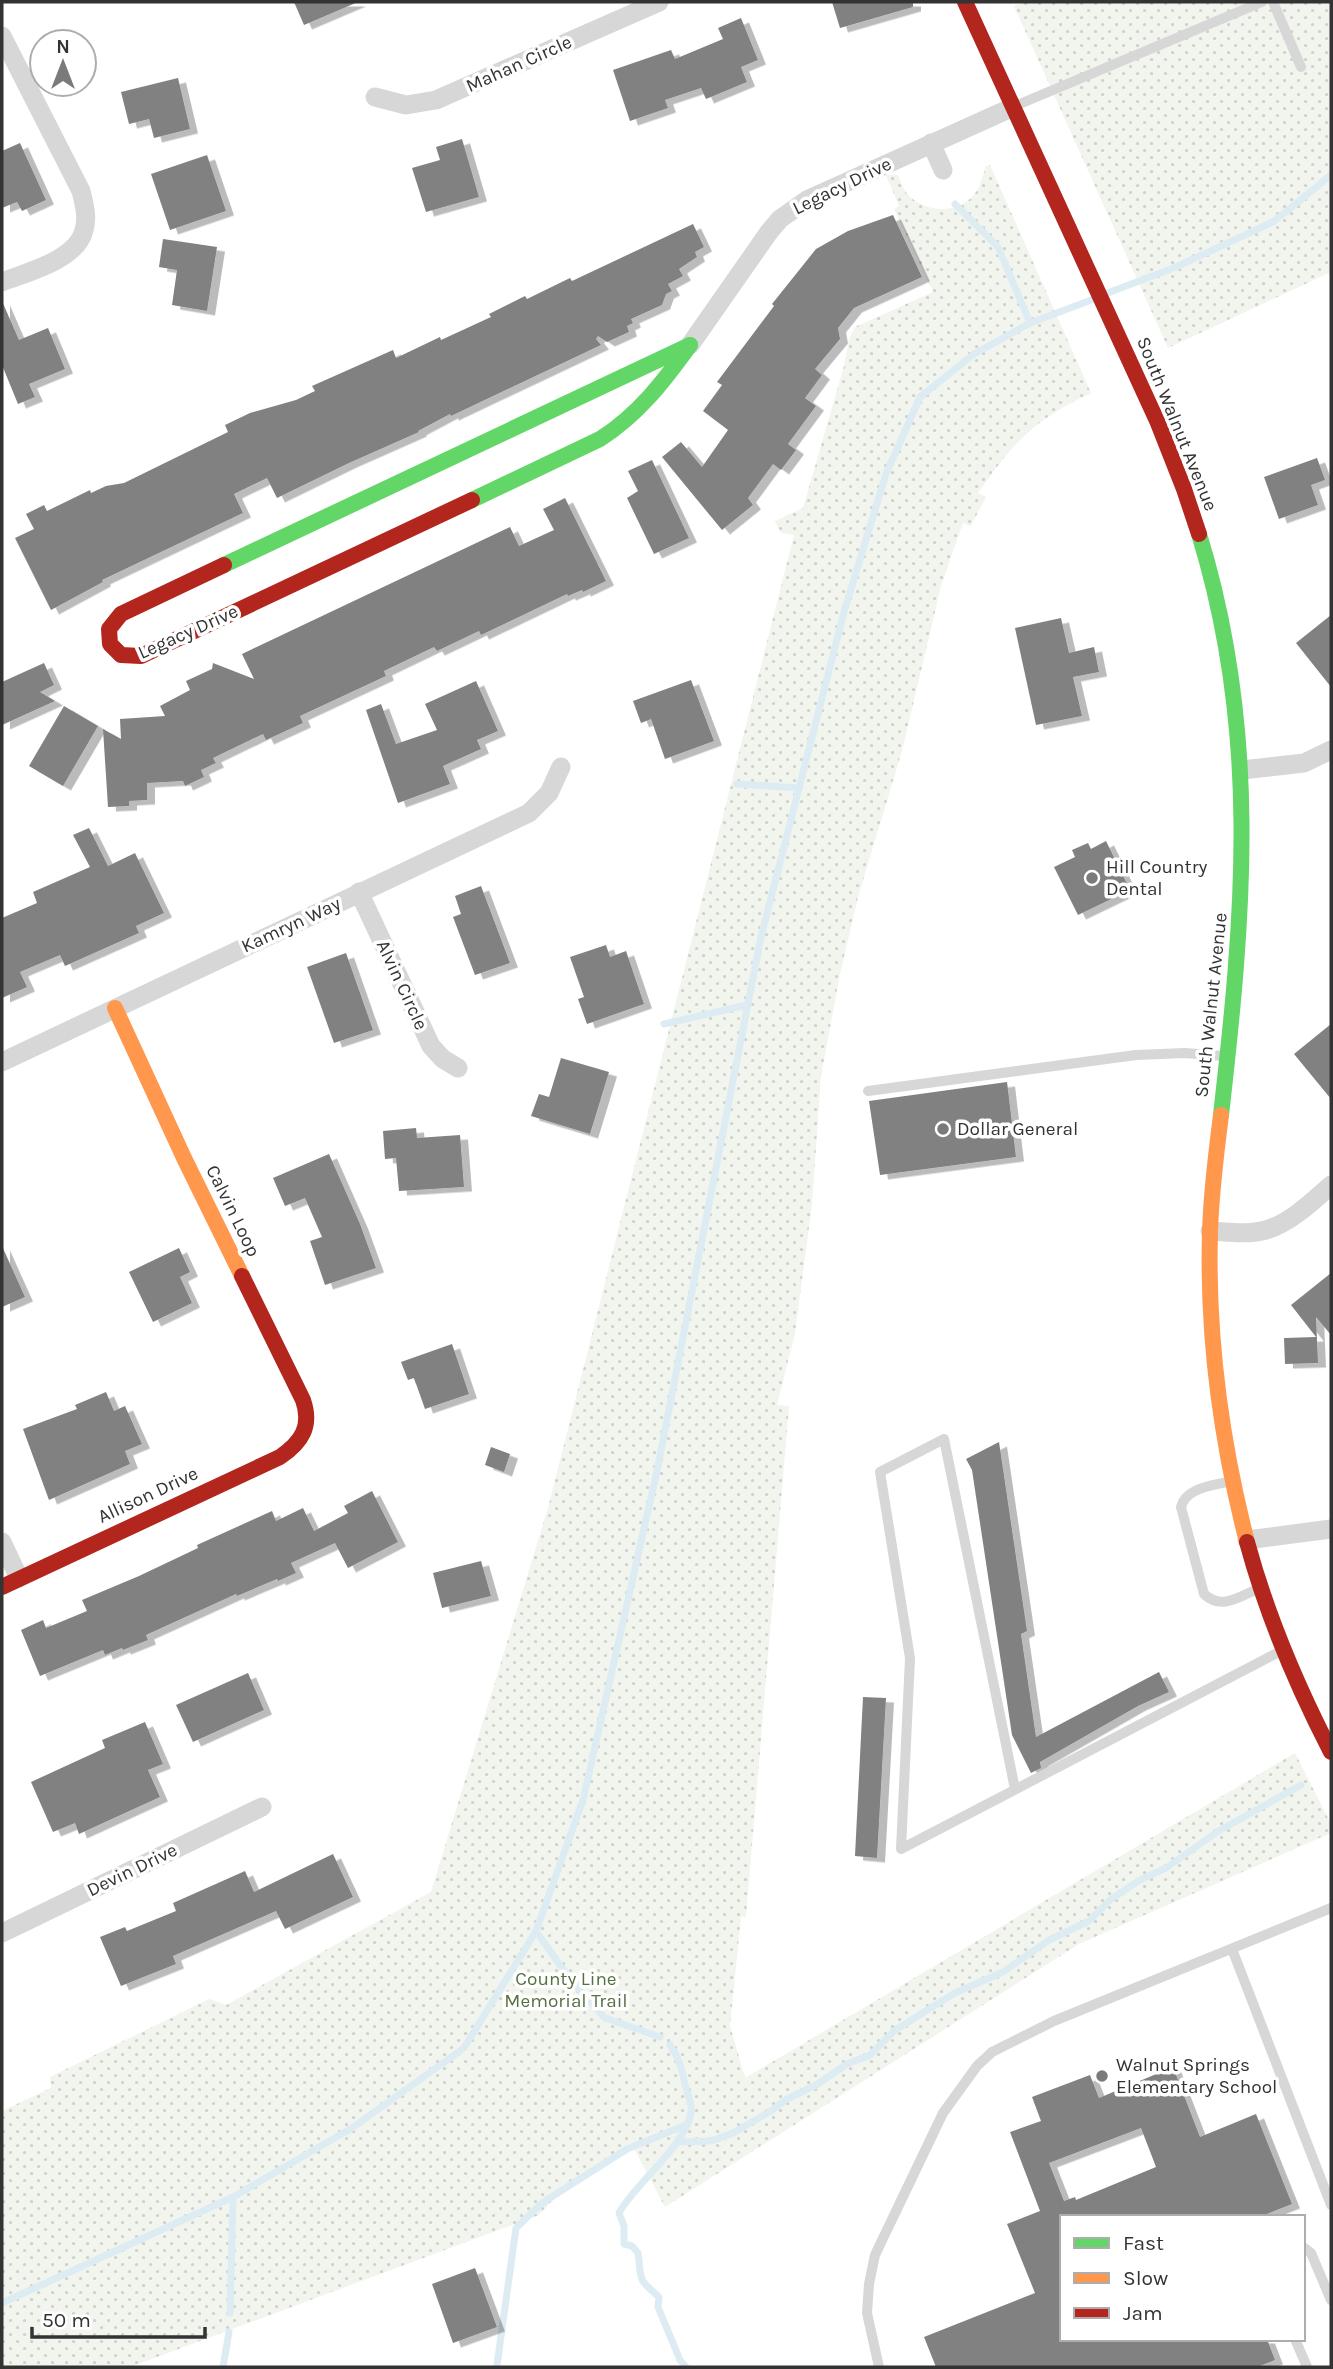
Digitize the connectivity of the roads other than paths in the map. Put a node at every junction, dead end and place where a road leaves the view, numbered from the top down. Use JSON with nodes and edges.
{"nodes":[{"id":1,"x":659,"y":2,"type":"edge"},
{"id":2,"x":965,"y":2,"type":"edge"},
{"id":3,"x":1262,"y":2,"type":"edge"},
{"id":4,"x":1273,"y":2,"type":"edge"},
{"id":5,"x":2,"y":36,"type":"edge"},
{"id":6,"x":1301,"y":67,"type":"dead end"},
{"id":7,"x":375,"y":97,"type":"dead end"},
{"id":8,"x":1011,"y":108,"type":"junction"},
{"id":9,"x":931,"y":144,"type":"junction"},
{"id":10,"x":943,"y":170,"type":"dead end"},
{"id":11,"x":2,"y":282,"type":"edge"},
{"id":12,"x":690,"y":345,"type":"junction"},
{"id":13,"x":1331,"y":750,"type":"edge"},
{"id":14,"x":561,"y":767,"type":"dead end"},
{"id":15,"x":1242,"y":770,"type":"junction"},
{"id":16,"x":359,"y":892,"type":"junction"},
{"id":17,"x":115,"y":1008,"type":"junction"},
{"id":18,"x":1227,"y":1056,"type":"junction"},
{"id":19,"x":2,"y":1062,"type":"edge"},
{"id":20,"x":458,"y":1068,"type":"dead end"},
{"id":21,"x":868,"y":1091,"type":"dead end"},
{"id":22,"x":1331,"y":1185,"type":"edge"},
{"id":23,"x":1210,"y":1231,"type":"junction"},
{"id":24,"x":305,"y":1434,"type":"joint"},
{"id":25,"x":1231,"y":1481,"type":"junction"},
{"id":26,"x":1331,"y":1530,"type":"edge"},
{"id":27,"x":1247,"y":1540,"type":"junction"},
{"id":28,"x":2,"y":1542,"type":"edge"},
{"id":29,"x":10,"y":1583,"type":"edge"},
{"id":30,"x":1260,"y":1588,"type":"junction"},
{"id":31,"x":1283,"y":1650,"type":"junction"},
{"id":32,"x":1331,"y":1752,"type":"edge"},
{"id":33,"x":1015,"y":1789,"type":"junction"},
{"id":34,"x":262,"y":1807,"type":"dead end"},
{"id":35,"x":1331,"y":1908,"type":"edge"},
{"id":36,"x":2,"y":1933,"type":"edge"},
{"id":37,"x":1231,"y":1949,"type":"junction"},
{"id":38,"x":1331,"y":2205,"type":"edge"},
{"id":39,"x":1305,"y":2248,"type":"edge"},
{"id":40,"x":1331,"y":2300,"type":"edge"},
{"id":41,"x":1295,"y":2341,"type":"edge"},
{"id":42,"x":879,"y":2367,"type":"edge"},
{"id":43,"x":1307,"y":2367,"type":"edge"}],
"edges":[{"from":1,"to":7,"type":"street","name":"Mahan Circle"},
{"from":2,"to":8,"type":"street","name":"South Walnut Avenue"},
{"from":3,"to":8,"type":"lane"},
{"from":4,"to":6,"type":"lane"},
{"from":5,"to":11,"type":"street"},
{"from":8,"to":9,"type":"street","name":"Legacy Drive"},
{"from":8,"to":15,"type":"street","name":"South Walnut Avenue"},
{"from":9,"to":10,"type":"street"},
{"from":9,"to":12,"type":"street","name":"Legacy Drive"},
{"from":12,"to":12,"type":"street","name":"Legacy Drive"},
{"from":13,"to":15,"type":"street"},
{"from":14,"to":16,"type":"street","name":"Kamryn Way"},
{"from":15,"to":18,"type":"street","name":"South Walnut Avenue"},
{"from":16,"to":17,"type":"street","name":"Kamryn Way"},
{"from":16,"to":20,"type":"street","name":"Alvin Circle"},
{"from":17,"to":19,"type":"street","name":"Kamryn Way"},
{"from":17,"to":24,"type":"street","name":"Calvin Loop"},
{"from":18,"to":21,"type":"lane"},
{"from":18,"to":23,"type":"street","name":"South Walnut Avenue"},
{"from":22,"to":23,"type":"street"},
{"from":23,"to":25,"type":"street","name":"South Walnut Avenue"},
{"from":24,"to":29,"type":"street","name":"Allison Drive"},
{"from":25,"to":27,"type":"street","name":"South Walnut Avenue"},
{"from":25,"to":30,"type":"lane"},
{"from":26,"to":27,"type":"street"},
{"from":27,"to":30,"type":"street","name":"South Walnut Avenue"},
{"from":28,"to":29,"type":"street"},
{"from":30,"to":31,"type":"street","name":"South Walnut Avenue"},
{"from":31,"to":32,"type":"street","name":"South Walnut Avenue"},
{"from":31,"to":33,"type":"lane"},
{"from":33,"to":33,"type":"lane"},
{"from":34,"to":36,"type":"street","name":"Devin Drive"},
{"from":35,"to":37,"type":"lane"},
{"from":37,"to":38,"type":"lane"},
{"from":37,"to":42,"type":"lane"},
{"from":39,"to":40,"type":"lane"},
{"from":41,"to":43,"type":"lane"}]}
